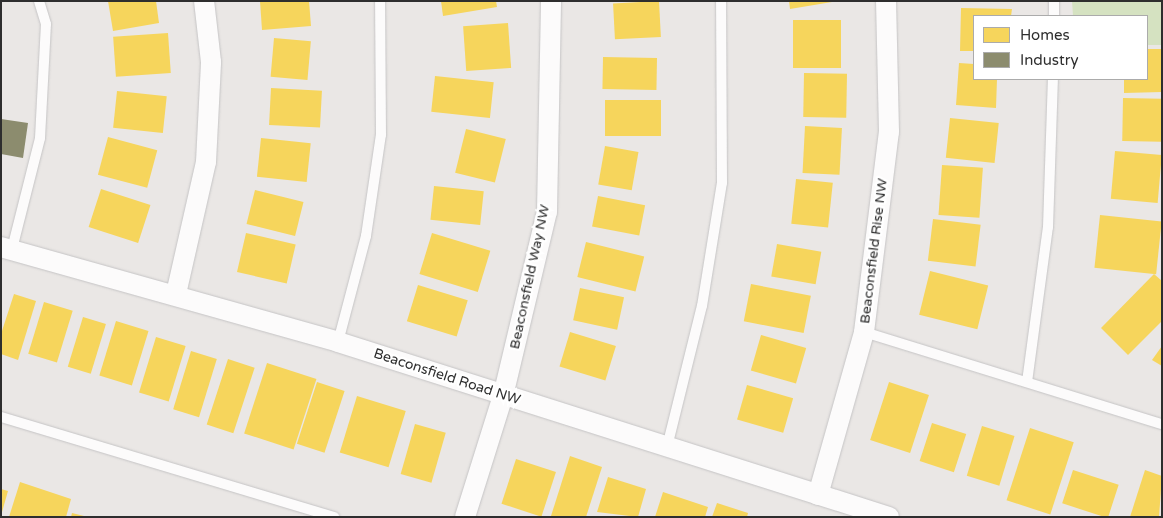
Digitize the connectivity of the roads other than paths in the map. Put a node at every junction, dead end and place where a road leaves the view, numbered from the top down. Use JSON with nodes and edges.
{"nodes":[{"id":1,"x":39,"y":1,"type":"edge"},
{"id":2,"x":204,"y":1,"type":"edge"},
{"id":3,"x":380,"y":1,"type":"edge"},
{"id":4,"x":551,"y":1,"type":"edge"},
{"id":5,"x":721,"y":1,"type":"edge"},
{"id":6,"x":886,"y":1,"type":"edge"},
{"id":7,"x":1054,"y":1,"type":"edge"},
{"id":8,"x":1054,"y":15,"type":"edge"},
{"id":9,"x":1053,"y":80,"type":"edge"},
{"id":10,"x":7,"y":248,"type":"edge"},
{"id":11,"x":176,"y":294,"type":"junction"},
{"id":12,"x":864,"y":332,"type":"junction"},
{"id":13,"x":338,"y":342,"type":"junction"},
{"id":14,"x":1028,"y":382,"type":"junction"},
{"id":15,"x":503,"y":396,"type":"junction"},
{"id":16,"x":1,"y":417,"type":"edge"},
{"id":17,"x":1162,"y":424,"type":"edge"},
{"id":18,"x":667,"y":447,"type":"junction"},
{"id":19,"x":818,"y":495,"type":"junction"},
{"id":20,"x":334,"y":517,"type":"edge"},
{"id":21,"x":465,"y":517,"type":"edge"},
{"id":22,"x":889,"y":517,"type":"edge"}],
"edges":[{"from":1,"to":10,"type":"lane"},
{"from":2,"to":11,"type":"street"},
{"from":3,"to":13,"type":"lane"},
{"from":4,"to":15,"type":"street","name":"Beaconsfield Way NW"},
{"from":5,"to":18,"type":"lane"},
{"from":6,"to":12,"type":"street","name":"Beaconsfield Rise NW"},
{"from":7,"to":8,"type":"lane"},
{"from":9,"to":14,"type":"lane"},
{"from":10,"to":11,"type":"street","name":"Beaconsfield Road NW"},
{"from":11,"to":13,"type":"street","name":"Beaconsfield Road NW"},
{"from":12,"to":14,"type":"lane"},
{"from":12,"to":19,"type":"street","name":"Beaconsfield Rise NW"},
{"from":13,"to":15,"type":"street","name":"Beaconsfield Road NW"},
{"from":14,"to":17,"type":"lane"},
{"from":15,"to":18,"type":"street","name":"Beaconsfield Road NW"},
{"from":15,"to":21,"type":"street","name":"Beaconsfield Way NW"},
{"from":16,"to":20,"type":"lane"},
{"from":18,"to":19,"type":"street","name":"Beaconsfield Road NW"},
{"from":19,"to":22,"type":"street","name":"Beaconsfield Road NW"}]}
